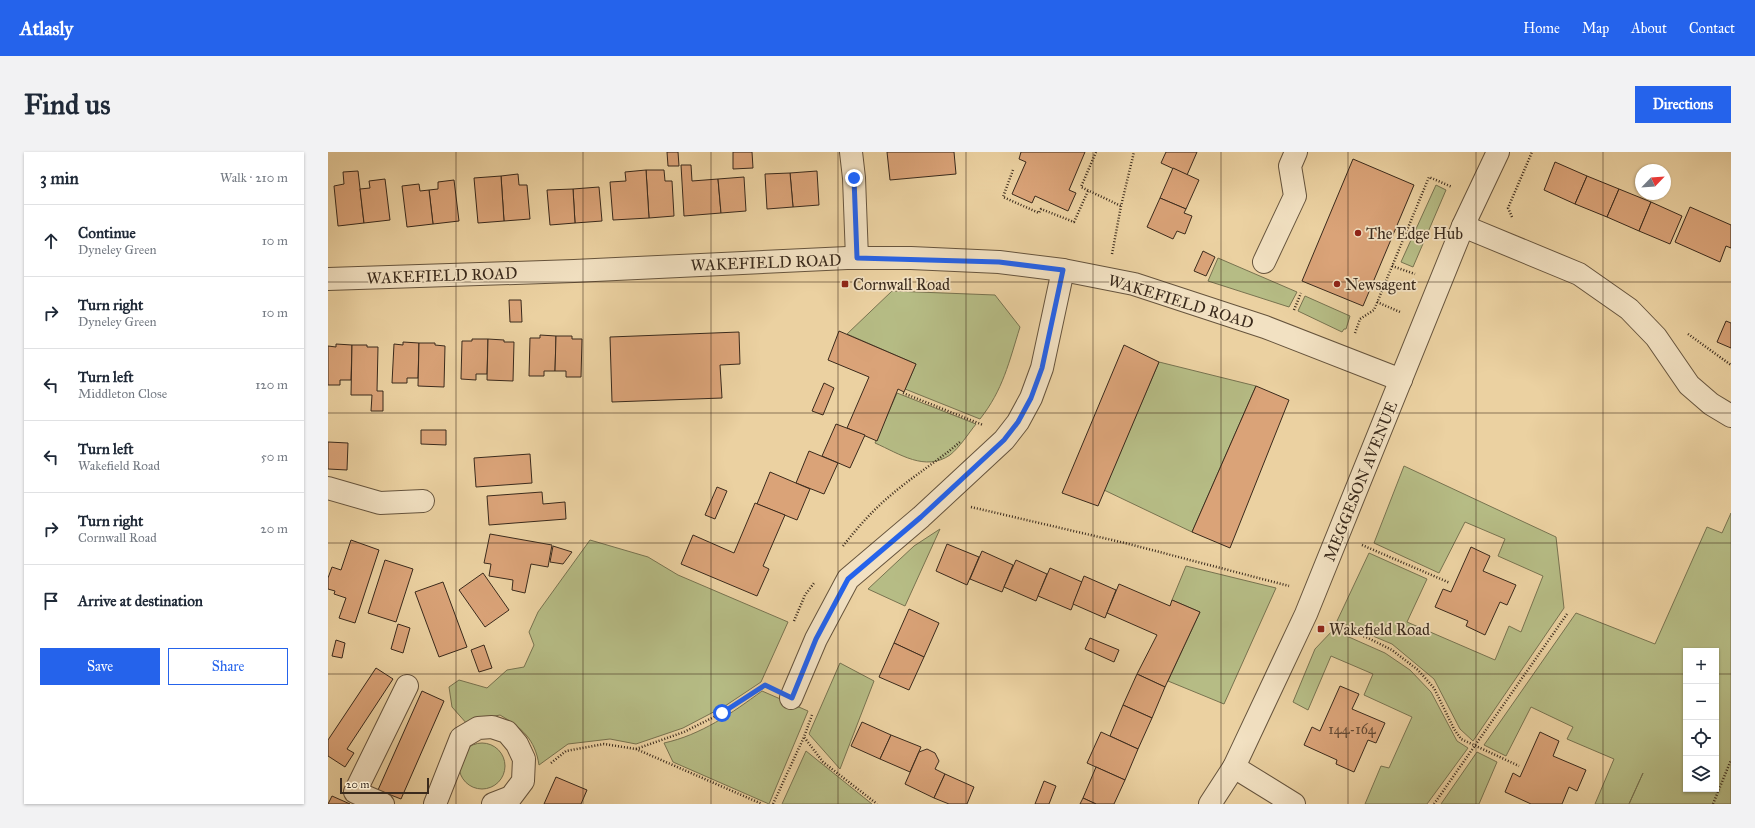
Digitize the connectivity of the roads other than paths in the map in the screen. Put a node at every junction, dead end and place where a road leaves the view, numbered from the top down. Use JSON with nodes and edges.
{"nodes":[{"id":1,"x":851,"y":152,"type":"edge"},
{"id":2,"x":1296,"y":152,"type":"edge"},
{"id":3,"x":1498,"y":152,"type":"edge"},
{"id":4,"x":1463,"y":226,"type":"junction"},
{"id":5,"x":857,"y":258,"type":"junction"},
{"id":6,"x":1264,"y":262,"type":"dead end"},
{"id":7,"x":1063,"y":270,"type":"junction"},
{"id":8,"x":328,"y":279,"type":"edge"},
{"id":9,"x":1401,"y":380,"type":"junction"},
{"id":10,"x":1731,"y":416,"type":"edge"},
{"id":11,"x":328,"y":488,"type":"edge"},
{"id":12,"x":423,"y":501,"type":"dead end"},
{"id":13,"x":407,"y":686,"type":"dead end"},
{"id":14,"x":792,"y":698,"type":"road end"},
{"id":15,"x":1234,"y":767,"type":"junction"},
{"id":16,"x":383,"y":804,"type":"edge"},
{"id":17,"x":436,"y":804,"type":"edge"},
{"id":18,"x":493,"y":804,"type":"edge"},
{"id":19,"x":1210,"y":804,"type":"edge"},
{"id":20,"x":1294,"y":804,"type":"edge"}],
"edges":[{"from":1,"to":5,"type":"street"},
{"from":2,"to":6,"type":"street"},
{"from":3,"to":4,"type":"street","name":"MEGGESON AVENUE"},
{"from":4,"to":9,"type":"street","name":"MEGGESON AVENUE"},
{"from":4,"to":10,"type":"street"},
{"from":5,"to":7,"type":"street","name":"WAKEFIELD ROAD"},
{"from":5,"to":8,"type":"street","name":"WAKEFIELD ROAD"},
{"from":7,"to":9,"type":"street","name":"WAKEFIELD ROAD"},
{"from":7,"to":14,"type":"street"},
{"from":9,"to":15,"type":"street","name":"MEGGESON AVENUE"},
{"from":11,"to":12,"type":"street"},
{"from":13,"to":16,"type":"street"},
{"from":15,"to":19,"type":"street","name":"MEGGESON AVENUE"},
{"from":15,"to":20,"type":"street"},
{"from":17,"to":18,"type":"street"}]}
